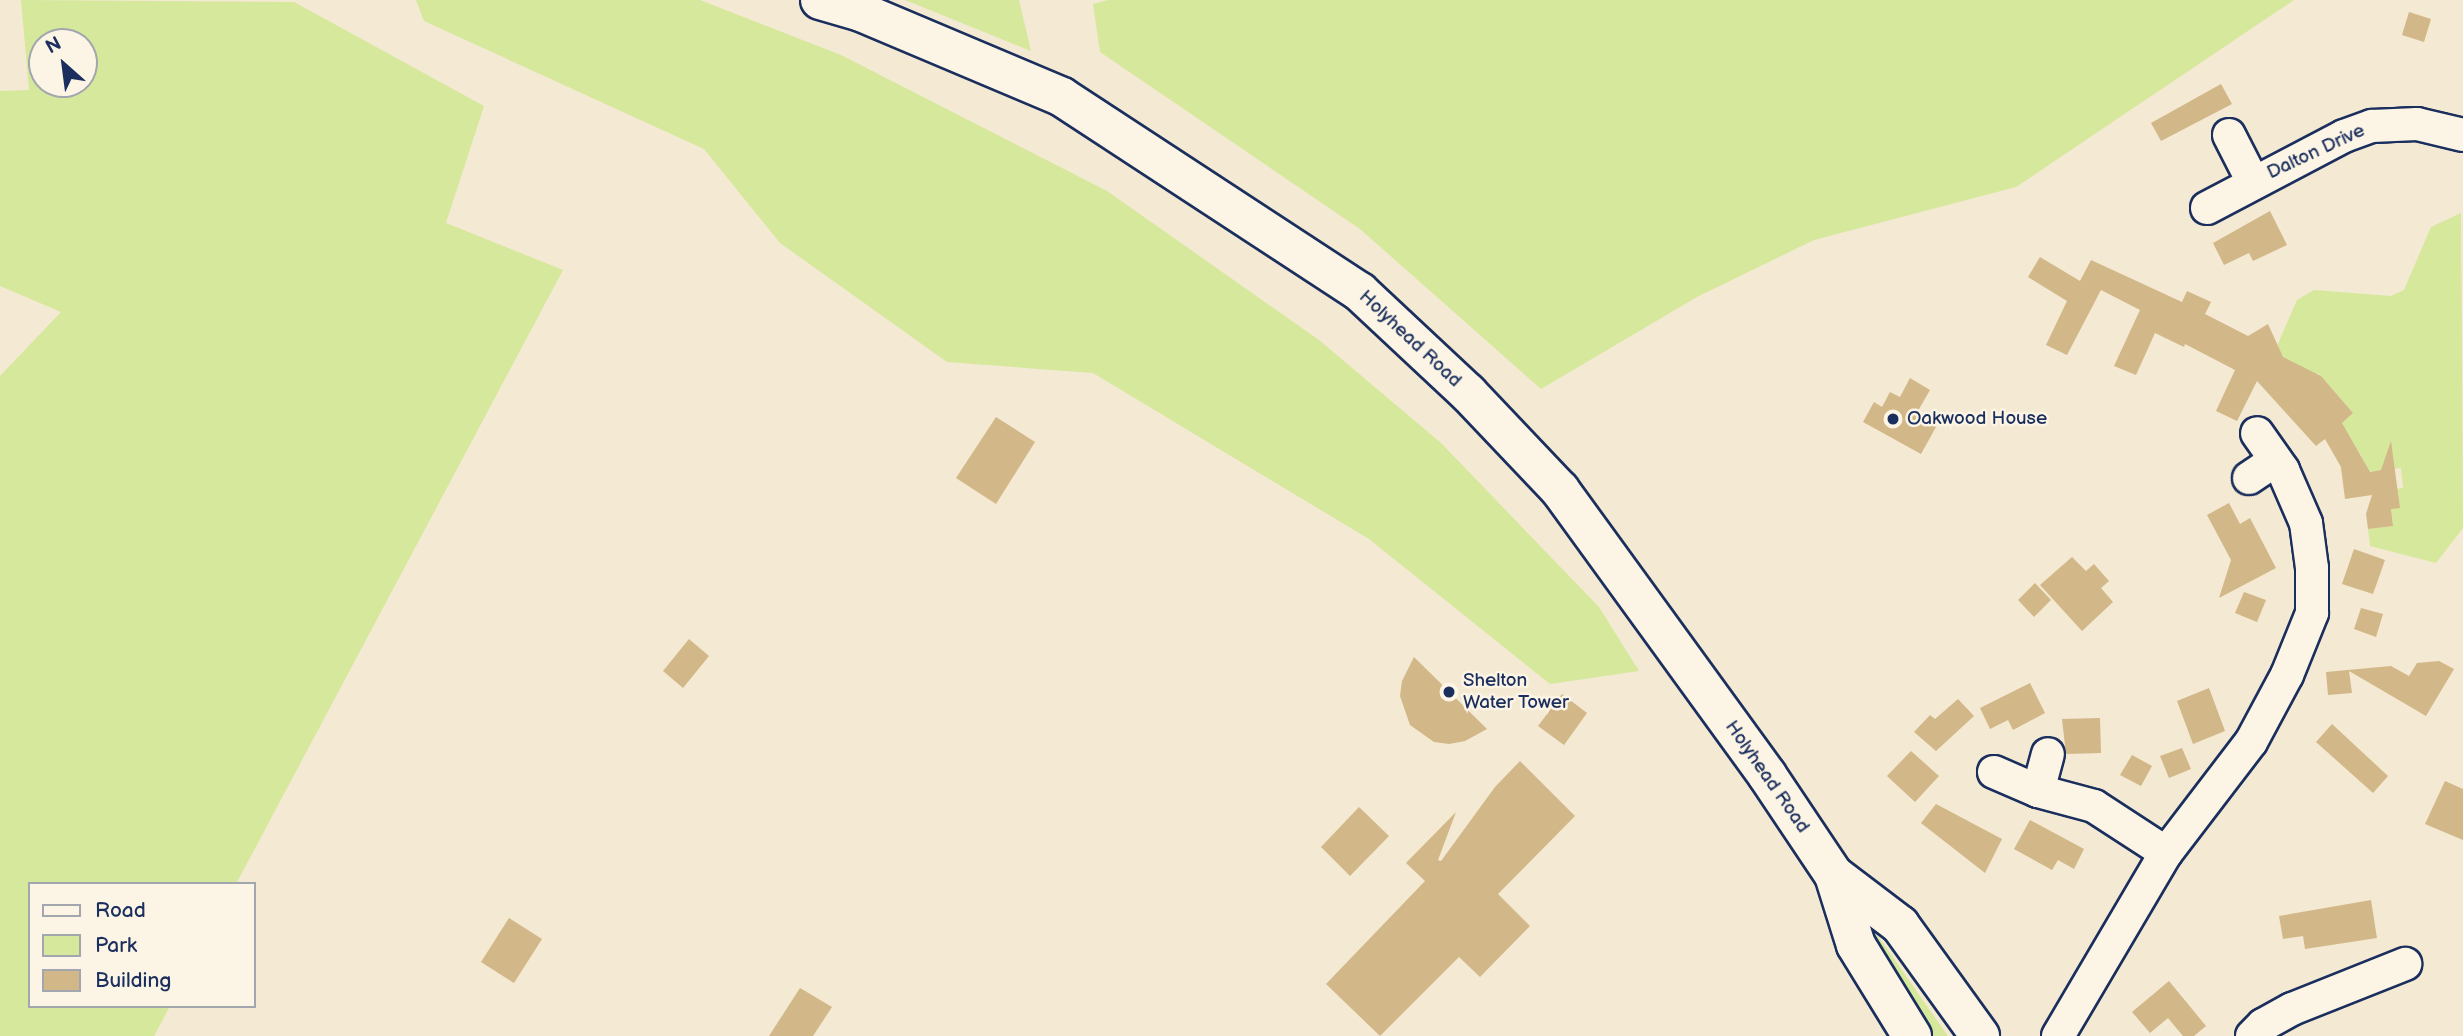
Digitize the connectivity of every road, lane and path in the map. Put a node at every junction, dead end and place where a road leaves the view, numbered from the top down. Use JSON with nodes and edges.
{"nodes":[{"id":1,"x":820,"y":0,"type":"edge"},
{"id":2,"x":2228,"y":135,"type":"dead end"},
{"id":3,"x":2463,"y":135,"type":"edge"},
{"id":4,"x":2253,"y":182,"type":"junction"},
{"id":5,"x":2207,"y":208,"type":"dead end"},
{"id":6,"x":2257,"y":433,"type":"dead end"},
{"id":7,"x":2276,"y":460,"type":"junction"},
{"id":8,"x":2249,"y":478,"type":"dead end"},
{"id":9,"x":2048,"y":754,"type":"dead end"},
{"id":10,"x":1994,"y":772,"type":"dead end"},
{"id":11,"x":2038,"y":791,"type":"junction"},
{"id":12,"x":2166,"y":853,"type":"junction"},
{"id":13,"x":1834,"y":875,"type":"junction"},
{"id":14,"x":2405,"y":964,"type":"dead end"},
{"id":15,"x":1912,"y":1036,"type":"edge"},
{"id":16,"x":1980,"y":1036,"type":"edge"},
{"id":17,"x":2058,"y":1036,"type":"edge"},
{"id":18,"x":2252,"y":1036,"type":"edge"}],
"edges":[{"from":1,"to":13,"type":"main road","name":"Holyhead Road"},
{"from":2,"to":4,"type":"street","name":"Dalton Drive"},
{"from":3,"to":4,"type":"street","name":"Dalton Drive"},
{"from":4,"to":5,"type":"street","name":"Dalton Drive"},
{"from":6,"to":7,"type":"street"},
{"from":7,"to":8,"type":"street"},
{"from":7,"to":12,"type":"street"},
{"from":9,"to":11,"type":"street"},
{"from":10,"to":11,"type":"street"},
{"from":11,"to":12,"type":"street"},
{"from":12,"to":17,"type":"street"},
{"from":13,"to":15,"type":"main road","name":"Holyhead Road"},
{"from":13,"to":16,"type":"main road","name":"Holyhead Road"},
{"from":14,"to":18,"type":"street"}]}
